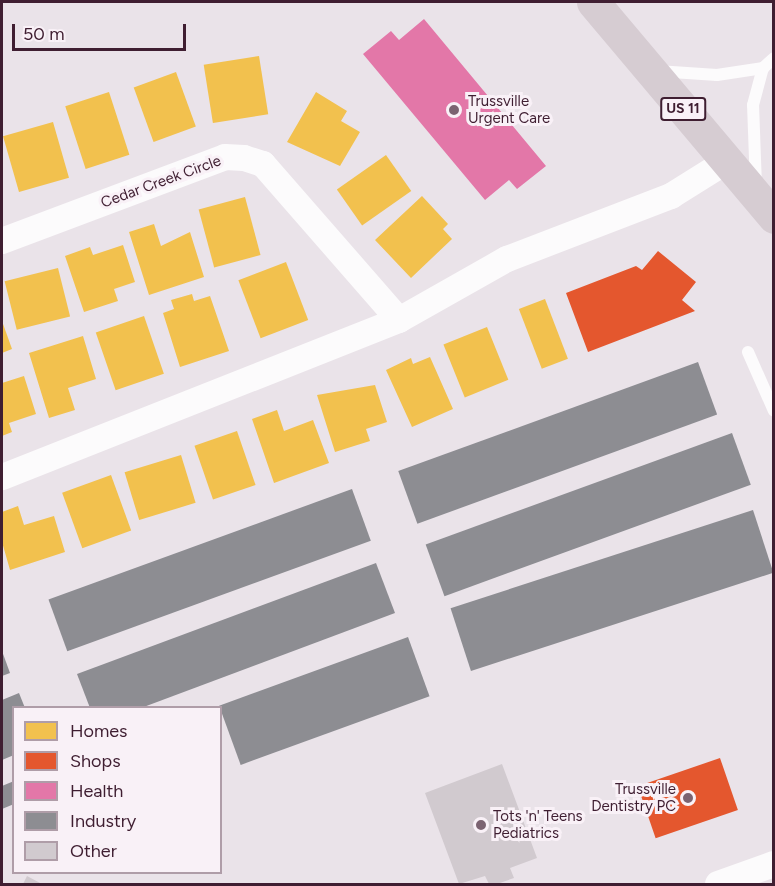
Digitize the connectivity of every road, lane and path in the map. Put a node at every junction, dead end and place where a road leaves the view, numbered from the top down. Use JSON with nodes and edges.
{"nodes":[{"id":1,"x":592,"y":2,"type":"edge"},
{"id":2,"x":774,"y":58,"type":"edge"},
{"id":3,"x":763,"y":68,"type":"junction"},
{"id":4,"x":651,"y":71,"type":"junction"},
{"id":5,"x":727,"y":161,"type":"junction"},
{"id":6,"x":765,"y":207,"type":"edge"},
{"id":7,"x":2,"y":241,"type":"edge"},
{"id":8,"x":399,"y":320,"type":"junction"},
{"id":9,"x":748,"y":352,"type":"dead end"},
{"id":10,"x":774,"y":411,"type":"edge"},
{"id":11,"x":2,"y":477,"type":"edge"},
{"id":12,"x":774,"y":864,"type":"edge"},
{"id":13,"x":718,"y":885,"type":"edge"}],
"edges":[{"from":1,"to":4,"type":"main road","number":"US 11"},
{"from":2,"to":3,"type":"lane"},
{"from":3,"to":4,"type":"lane"},
{"from":3,"to":6,"type":"lane"},
{"from":4,"to":5,"type":"main road","number":"US 11"},
{"from":5,"to":6,"type":"main road","number":"US 11"},
{"from":5,"to":8,"type":"street"},
{"from":7,"to":8,"type":"street","name":"Cedar Creek Circle"},
{"from":8,"to":11,"type":"street"},
{"from":9,"to":10,"type":"lane"},
{"from":12,"to":13,"type":"street"}]}
